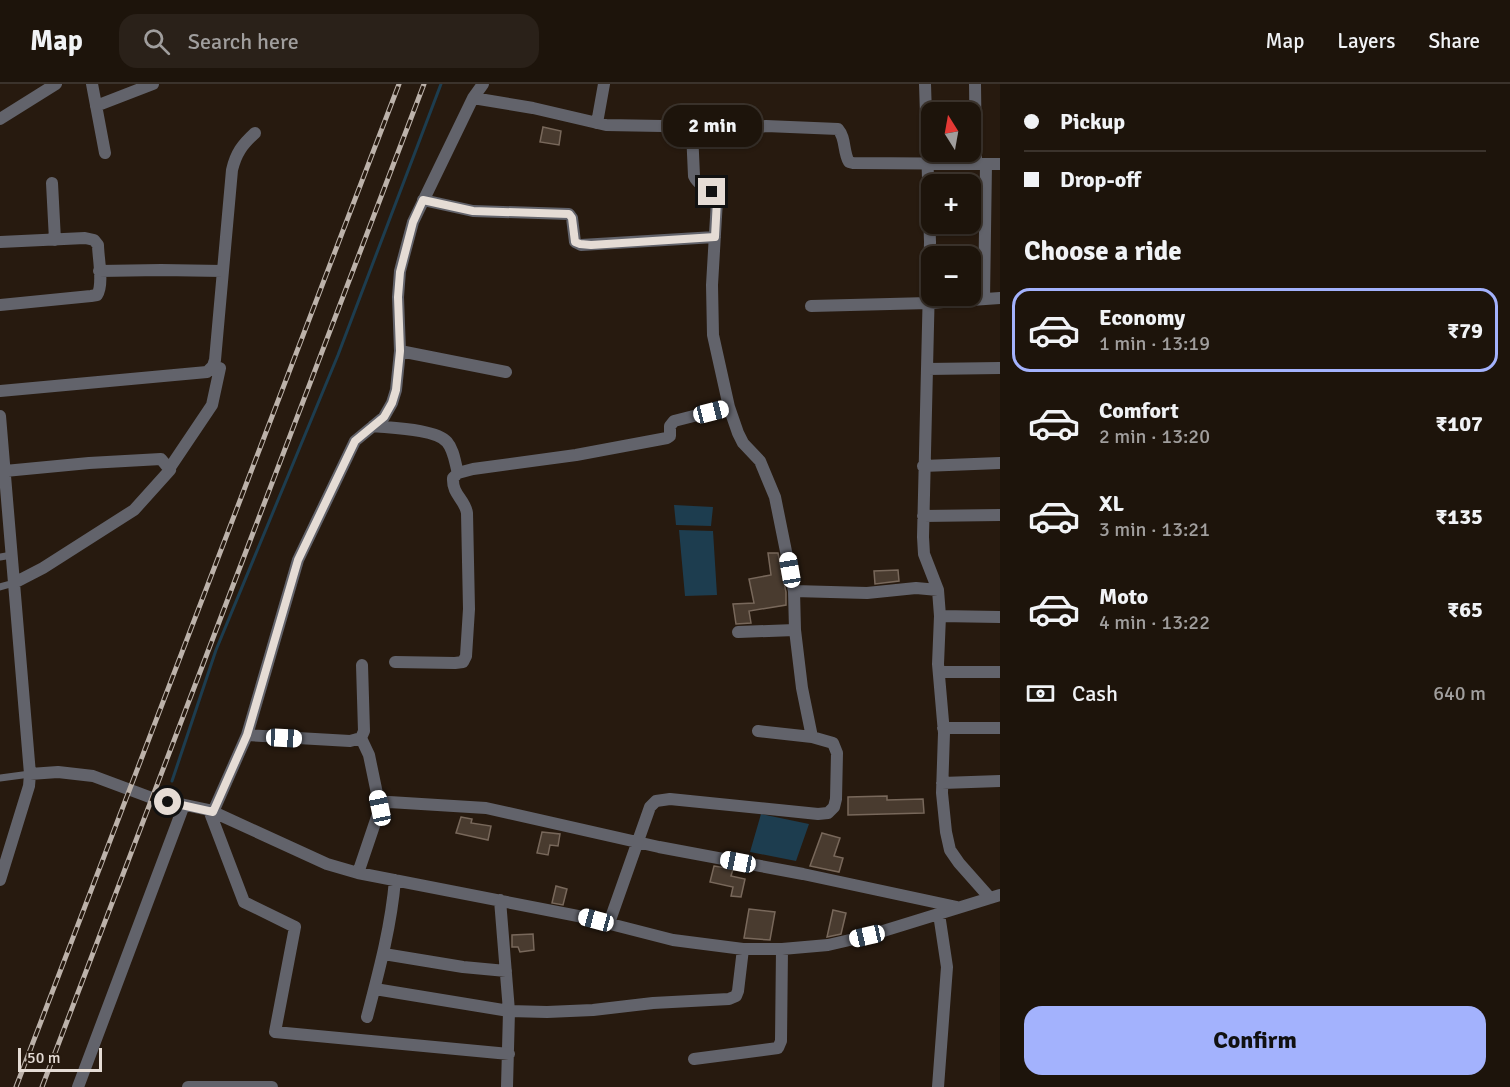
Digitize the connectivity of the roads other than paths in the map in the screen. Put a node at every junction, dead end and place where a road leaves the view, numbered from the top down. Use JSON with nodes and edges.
{"nodes":[{"id":1,"x":56,"y":84,"type":"edge"},
{"id":2,"x":92,"y":84,"type":"edge"},
{"id":3,"x":153,"y":84,"type":"edge"},
{"id":4,"x":483,"y":84,"type":"edge"},
{"id":5,"x":604,"y":84,"type":"edge"},
{"id":6,"x":925,"y":84,"type":"edge"},
{"id":7,"x":975,"y":84,"type":"edge"},
{"id":8,"x":473,"y":98,"type":"junction"},
{"id":9,"x":96,"y":106,"type":"junction"},
{"id":10,"x":0,"y":119,"type":"edge"},
{"id":11,"x":597,"y":123,"type":"junction"},
{"id":12,"x":692,"y":131,"type":"junction"},
{"id":13,"x":255,"y":133,"type":"dead end"},
{"id":14,"x":105,"y":153,"type":"dead end"},
{"id":15,"x":927,"y":163,"type":"junction"},
{"id":16,"x":981,"y":163,"type":"junction"},
{"id":17,"x":1000,"y":164,"type":"edge"},
{"id":18,"x":52,"y":183,"type":"dead end"},
{"id":19,"x":423,"y":200,"type":"junction"},
{"id":20,"x":715,"y":237,"type":"junction"},
{"id":21,"x":55,"y":240,"type":"junction"},
{"id":22,"x":0,"y":242,"type":"edge"},
{"id":23,"x":928,"y":246,"type":"edge"},
{"id":24,"x":224,"y":271,"type":"junction"},
{"id":25,"x":99,"y":272,"type":"junction"},
{"id":26,"x":1000,"y":298,"type":"edge"},
{"id":27,"x":981,"y":299,"type":"edge"},
{"id":28,"x":984,"y":299,"type":"junction"},
{"id":29,"x":921,"y":303,"type":"edge"},
{"id":30,"x":0,"y":305,"type":"edge"},
{"id":31,"x":811,"y":306,"type":"dead end"},
{"id":32,"x":929,"y":306,"type":"edge"},
{"id":33,"x":400,"y":351,"type":"junction"},
{"id":34,"x":220,"y":368,"type":"dead end"},
{"id":35,"x":1000,"y":368,"type":"edge"},
{"id":36,"x":927,"y":369,"type":"junction"},
{"id":37,"x":506,"y":372,"type":"dead end"},
{"id":38,"x":0,"y":391,"type":"edge"},
{"id":39,"x":729,"y":407,"type":"junction"},
{"id":40,"x":0,"y":416,"type":"edge"},
{"id":41,"x":373,"y":426,"type":"junction"},
{"id":42,"x":1000,"y":464,"type":"edge"},
{"id":43,"x":923,"y":466,"type":"junction"},
{"id":44,"x":169,"y":468,"type":"junction"},
{"id":45,"x":5,"y":471,"type":"junction"},
{"id":46,"x":458,"y":473,"type":"junction"},
{"id":47,"x":1000,"y":515,"type":"edge"},
{"id":48,"x":923,"y":516,"type":"junction"},
{"id":49,"x":6,"y":556,"type":"edge"},
{"id":50,"x":14,"y":583,"type":"junction"},
{"id":51,"x":0,"y":587,"type":"edge"},
{"id":52,"x":938,"y":590,"type":"junction"},
{"id":53,"x":794,"y":591,"type":"junction"},
{"id":54,"x":940,"y":616,"type":"junction"},
{"id":55,"x":1000,"y":617,"type":"edge"},
{"id":56,"x":795,"y":630,"type":"junction"},
{"id":57,"x":738,"y":632,"type":"dead end"},
{"id":58,"x":395,"y":662,"type":"dead end"},
{"id":59,"x":362,"y":665,"type":"dead end"},
{"id":60,"x":939,"y":672,"type":"junction"},
{"id":61,"x":1000,"y":672,"type":"edge"},
{"id":62,"x":943,"y":728,"type":"junction"},
{"id":63,"x":1000,"y":728,"type":"edge"},
{"id":64,"x":758,"y":731,"type":"dead end"},
{"id":65,"x":247,"y":735,"type":"junction"},
{"id":66,"x":812,"y":737,"type":"junction"},
{"id":67,"x":361,"y":738,"type":"junction"},
{"id":68,"x":30,"y":774,"type":"junction"},
{"id":69,"x":0,"y":778,"type":"edge"},
{"id":70,"x":1000,"y":781,"type":"edge"},
{"id":71,"x":942,"y":783,"type":"junction"},
{"id":72,"x":184,"y":805,"type":"junction"},
{"id":73,"x":380,"y":808,"type":"junction"},
{"id":74,"x":211,"y":811,"type":"junction"},
{"id":75,"x":637,"y":842,"type":"junction"},
{"id":76,"x":358,"y":873,"type":"junction"},
{"id":77,"x":0,"y":880,"type":"edge"},
{"id":78,"x":395,"y":880,"type":"junction"},
{"id":79,"x":995,"y":896,"type":"edge"},
{"id":80,"x":914,"y":898,"type":"junction"},
{"id":81,"x":500,"y":900,"type":"junction"},
{"id":82,"x":959,"y":907,"type":"junction"},
{"id":83,"x":939,"y":914,"type":"junction"},
{"id":84,"x":918,"y":920,"type":"junction"},
{"id":85,"x":609,"y":923,"type":"junction"},
{"id":86,"x":743,"y":949,"type":"junction"},
{"id":87,"x":782,"y":949,"type":"junction"},
{"id":88,"x":384,"y":954,"type":"junction"},
{"id":89,"x":507,"y":971,"type":"junction"},
{"id":90,"x":375,"y":989,"type":"junction"},
{"id":91,"x":510,"y":1011,"type":"junction"},
{"id":92,"x":367,"y":1017,"type":"dead end"},
{"id":93,"x":509,"y":1054,"type":"junction"},
{"id":94,"x":694,"y":1059,"type":"dead end"},
{"id":95,"x":78,"y":1087,"type":"edge"},
{"id":96,"x":188,"y":1087,"type":"edge"},
{"id":97,"x":272,"y":1087,"type":"edge"},
{"id":98,"x":507,"y":1087,"type":"edge"},
{"id":99,"x":938,"y":1087,"type":"edge"}],
"edges":[{"from":1,"to":10,"type":"street"},
{"from":2,"to":9,"type":"street"},
{"from":3,"to":9,"type":"street"},
{"from":4,"to":8,"type":"street"},
{"from":5,"to":11,"type":"street"},
{"from":6,"to":15,"type":"street"},
{"from":7,"to":16,"type":"street"},
{"from":8,"to":11,"type":"street"},
{"from":8,"to":19,"type":"street"},
{"from":9,"to":14,"type":"street"},
{"from":11,"to":12,"type":"street"},
{"from":12,"to":15,"type":"street"},
{"from":12,"to":20,"type":"street"},
{"from":13,"to":24,"type":"street"},
{"from":15,"to":16,"type":"street"},
{"from":15,"to":23,"type":"street"},
{"from":16,"to":17,"type":"street"},
{"from":16,"to":28,"type":"street"},
{"from":18,"to":21,"type":"street"},
{"from":19,"to":20,"type":"street"},
{"from":19,"to":33,"type":"street"},
{"from":20,"to":39,"type":"street"},
{"from":21,"to":22,"type":"street"},
{"from":21,"to":25,"type":"street"},
{"from":24,"to":25,"type":"street"},
{"from":24,"to":38,"type":"street"},
{"from":25,"to":30,"type":"street"},
{"from":26,"to":28,"type":"street"},
{"from":27,"to":28,"type":"street"},
{"from":29,"to":31,"type":"street"},
{"from":32,"to":36,"type":"street"},
{"from":33,"to":37,"type":"street"},
{"from":33,"to":41,"type":"street"},
{"from":34,"to":44,"type":"street"},
{"from":35,"to":36,"type":"street"},
{"from":36,"to":43,"type":"street"},
{"from":39,"to":46,"type":"street"},
{"from":39,"to":53,"type":"street"},
{"from":40,"to":45,"type":"street"},
{"from":41,"to":46,"type":"street"},
{"from":41,"to":65,"type":"street"},
{"from":42,"to":43,"type":"street"},
{"from":43,"to":48,"type":"street"},
{"from":44,"to":45,"type":"street"},
{"from":44,"to":50,"type":"street"},
{"from":45,"to":49,"type":"street"},
{"from":46,"to":58,"type":"street"},
{"from":47,"to":48,"type":"street"},
{"from":48,"to":52,"type":"street"},
{"from":49,"to":50,"type":"street"},
{"from":50,"to":51,"type":"lane"},
{"from":50,"to":68,"type":"street"},
{"from":52,"to":53,"type":"street"},
{"from":52,"to":54,"type":"street"},
{"from":53,"to":56,"type":"street"},
{"from":54,"to":55,"type":"street"},
{"from":54,"to":60,"type":"street"},
{"from":56,"to":57,"type":"street"},
{"from":56,"to":66,"type":"street"},
{"from":59,"to":67,"type":"street"},
{"from":60,"to":61,"type":"street"},
{"from":60,"to":62,"type":"street"},
{"from":62,"to":63,"type":"street"},
{"from":62,"to":71,"type":"street"},
{"from":64,"to":66,"type":"street"},
{"from":65,"to":67,"type":"street"},
{"from":65,"to":74,"type":"street"},
{"from":66,"to":75,"type":"street"},
{"from":67,"to":73,"type":"street"},
{"from":68,"to":69,"type":"lane"},
{"from":68,"to":72,"type":"street"},
{"from":68,"to":77,"type":"street"},
{"from":70,"to":71,"type":"street"},
{"from":71,"to":79,"type":"street"},
{"from":72,"to":74,"type":"street"},
{"from":72,"to":95,"type":"street"},
{"from":73,"to":75,"type":"street"},
{"from":73,"to":76,"type":"street"},
{"from":74,"to":76,"type":"street"},
{"from":74,"to":93,"type":"street"},
{"from":75,"to":80,"type":"street"},
{"from":75,"to":85,"type":"street"},
{"from":76,"to":78,"type":"street"},
{"from":78,"to":81,"type":"street"},
{"from":78,"to":88,"type":"street"},
{"from":79,"to":82,"type":"street"},
{"from":80,"to":82,"type":"street"},
{"from":80,"to":84,"type":"street"},
{"from":81,"to":85,"type":"street"},
{"from":81,"to":89,"type":"street"},
{"from":82,"to":83,"type":"street"},
{"from":83,"to":84,"type":"street"},
{"from":83,"to":99,"type":"street"},
{"from":84,"to":87,"type":"street"},
{"from":85,"to":86,"type":"street"},
{"from":86,"to":87,"type":"street"},
{"from":86,"to":91,"type":"street"},
{"from":87,"to":94,"type":"street"},
{"from":88,"to":89,"type":"street"},
{"from":88,"to":90,"type":"street"},
{"from":89,"to":91,"type":"street"},
{"from":90,"to":91,"type":"street"},
{"from":90,"to":92,"type":"street"},
{"from":91,"to":93,"type":"street"},
{"from":93,"to":98,"type":"street"},
{"from":96,"to":97,"type":"street"}]}
